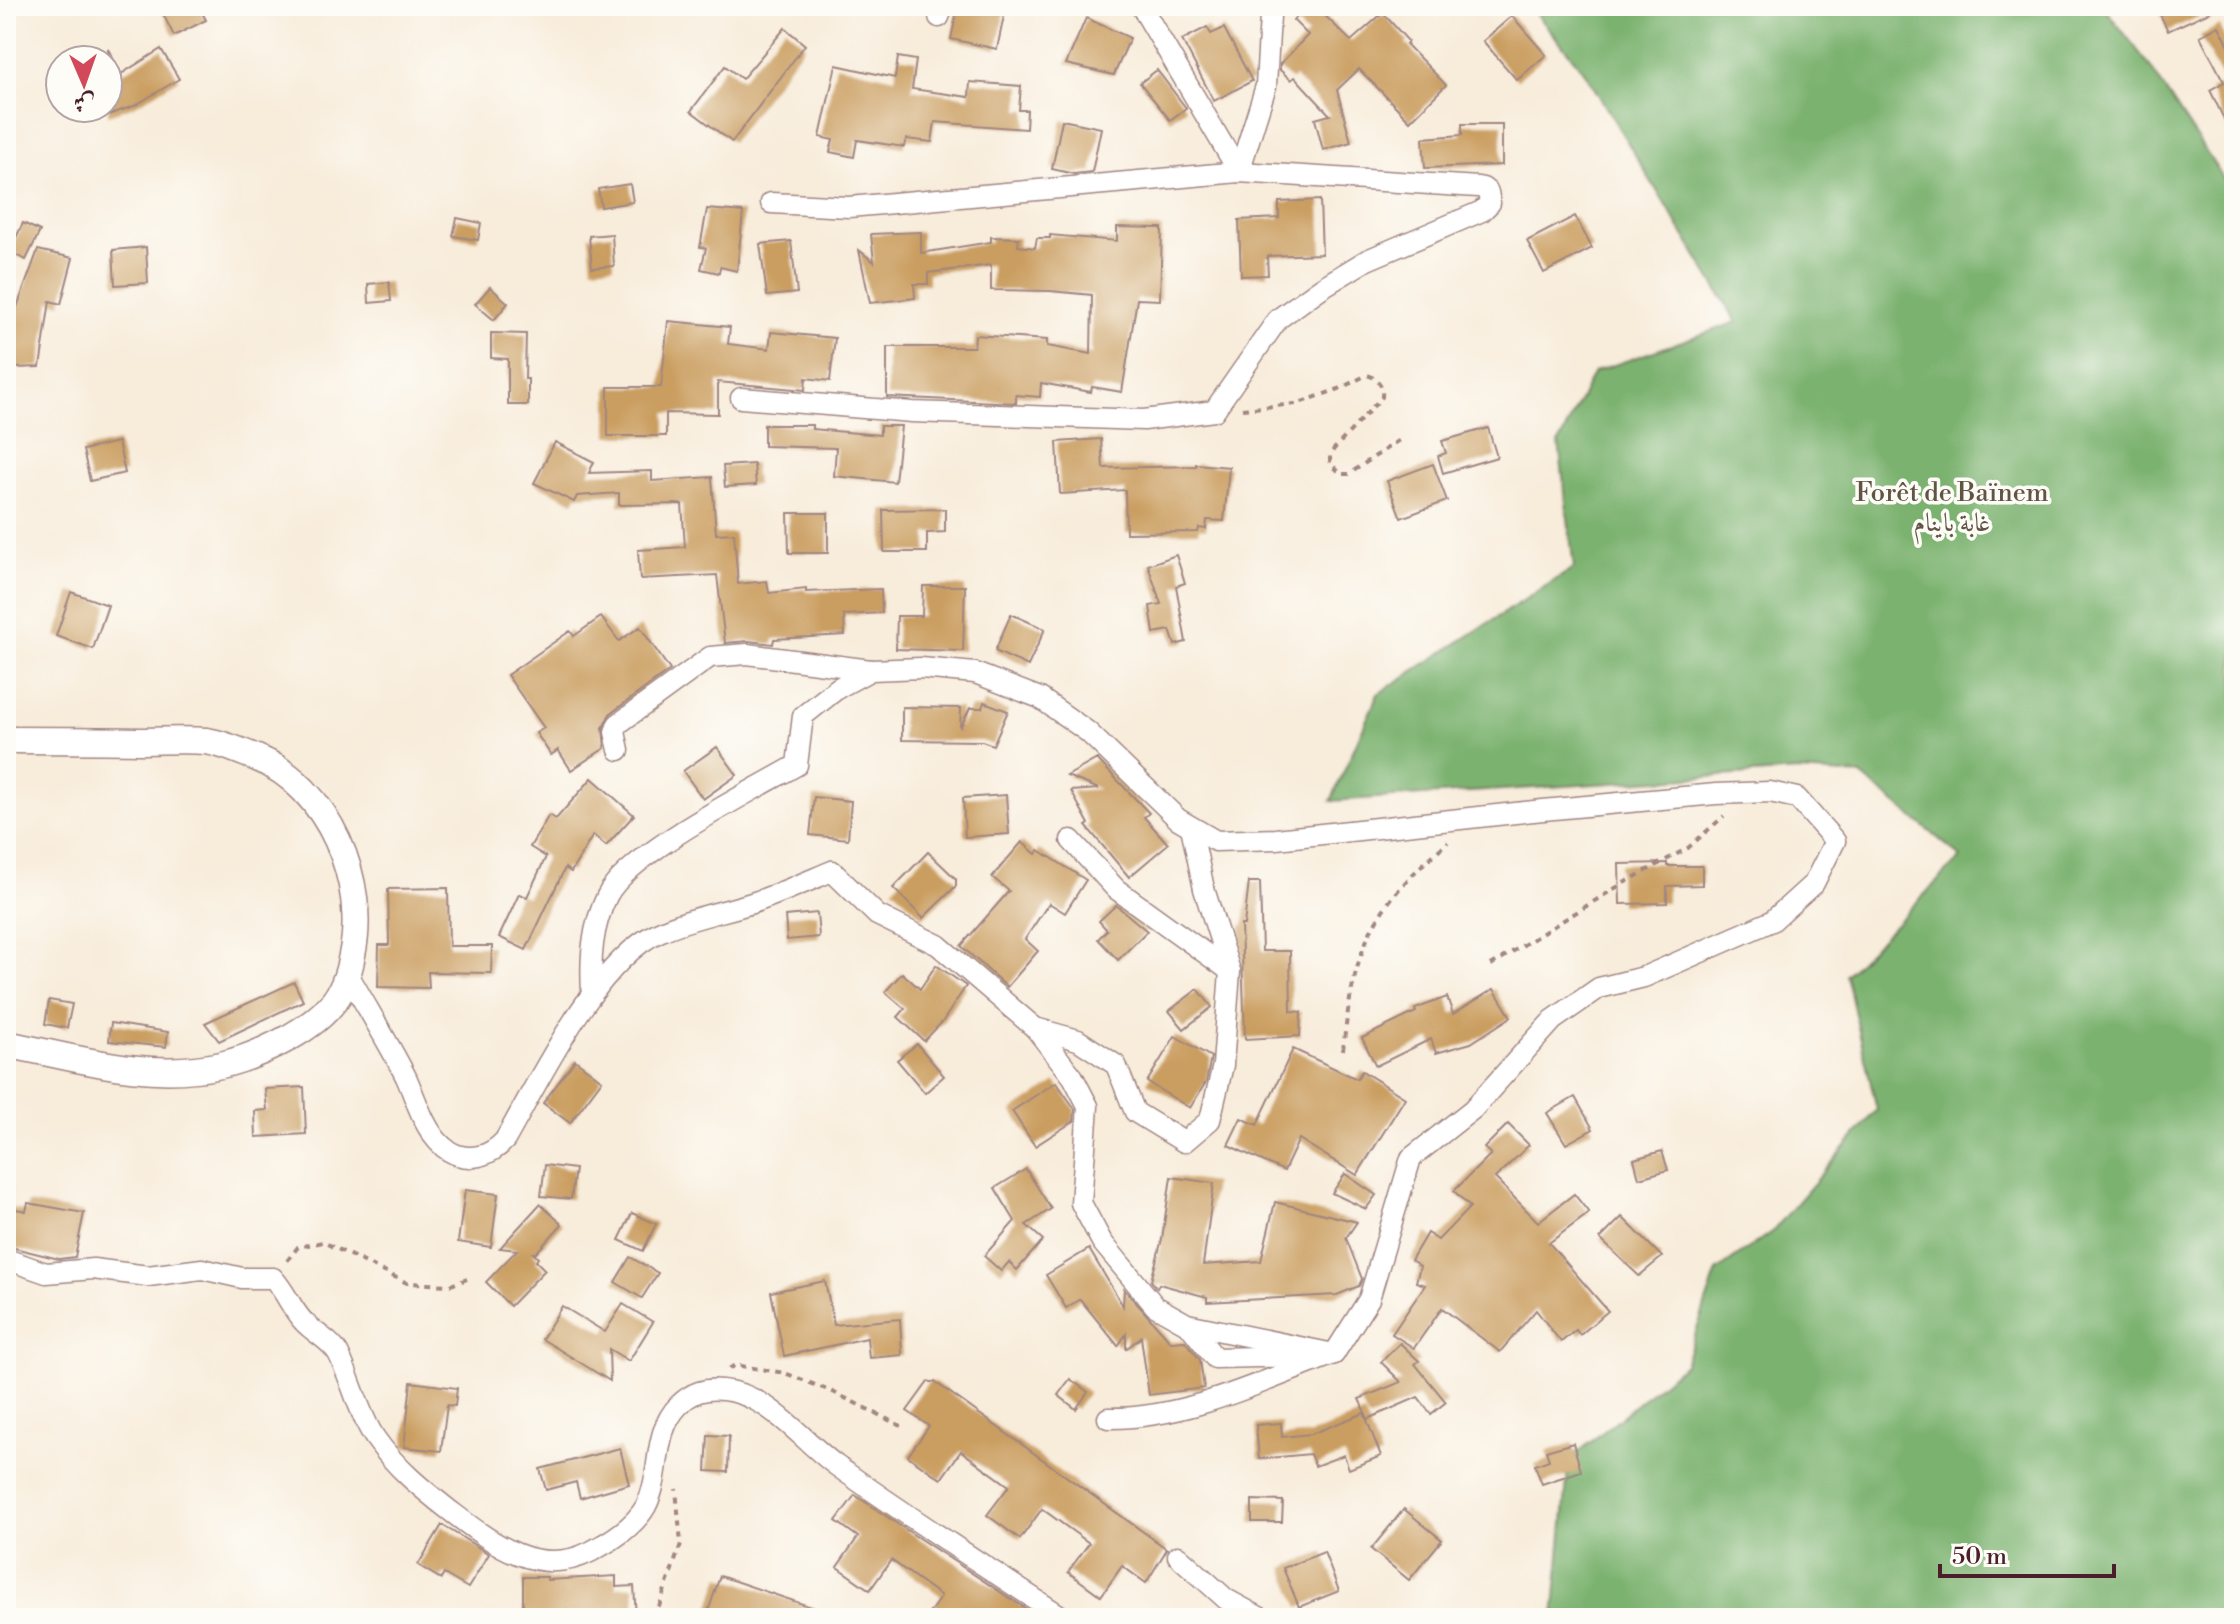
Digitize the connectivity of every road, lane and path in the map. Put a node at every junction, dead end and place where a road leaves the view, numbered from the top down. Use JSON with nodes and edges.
{"nodes":[{"id":1,"x":1141,"y":6,"type":"edge"},
{"id":2,"x":1267,"y":6,"type":"edge"},
{"id":3,"x":1239,"y":172,"type":"junction"},
{"id":4,"x":771,"y":203,"type":"dead end"},
{"id":5,"x":741,"y":398,"type":"dead end"},
{"id":6,"x":1214,"y":411,"type":"junction"},
{"id":7,"x":1399,"y":440,"type":"dead end"},
{"id":8,"x":871,"y":670,"type":"junction"},
{"id":9,"x":6,"y":740,"type":"edge"},
{"id":10,"x":619,"y":750,"type":"dead end"},
{"id":11,"x":1747,"y":793,"type":"junction"},
{"id":12,"x":1480,"y":817,"type":"junction"},
{"id":13,"x":1191,"y":827,"type":"junction"},
{"id":14,"x":1071,"y":840,"type":"dead end"},
{"id":15,"x":1491,"y":965,"type":"dead end"},
{"id":16,"x":1230,"y":971,"type":"junction"},
{"id":17,"x":348,"y":974,"type":"junction"},
{"id":18,"x":592,"y":992,"type":"junction"},
{"id":19,"x":1035,"y":1028,"type":"junction"},
{"id":20,"x":6,"y":1044,"type":"edge"},
{"id":21,"x":1343,"y":1050,"type":"dead end"},
{"id":22,"x":6,"y":1259,"type":"edge"},
{"id":23,"x":273,"y":1278,"type":"junction"},
{"id":24,"x":467,"y":1279,"type":"dead end"},
{"id":25,"x":1334,"y":1354,"type":"junction"},
{"id":26,"x":724,"y":1372,"type":"dead end"},
{"id":27,"x":1108,"y":1418,"type":"dead end"},
{"id":28,"x":901,"y":1426,"type":"dead end"},
{"id":29,"x":676,"y":1486,"type":"dead end"},
{"id":30,"x":1178,"y":1556,"type":"dead end"},
{"id":31,"x":655,"y":1618,"type":"edge"},
{"id":32,"x":1064,"y":1618,"type":"edge"},
{"id":33,"x":1261,"y":1618,"type":"edge"}],
"edges":[{"from":1,"to":3,"type":"street"},
{"from":2,"to":3,"type":"street"},
{"from":3,"to":4,"type":"street"},
{"from":3,"to":6,"type":"street"},
{"from":5,"to":6,"type":"street"},
{"from":6,"to":7,"type":"path"},
{"from":8,"to":10,"type":"street"},
{"from":8,"to":13,"type":"street"},
{"from":8,"to":18,"type":"street"},
{"from":9,"to":17,"type":"street"},
{"from":11,"to":12,"type":"street"},
{"from":11,"to":15,"type":"path"},
{"from":11,"to":25,"type":"street"},
{"from":12,"to":13,"type":"street"},
{"from":12,"to":21,"type":"path"},
{"from":13,"to":16,"type":"street"},
{"from":14,"to":16,"type":"street"},
{"from":16,"to":19,"type":"street"},
{"from":17,"to":18,"type":"street"},
{"from":17,"to":20,"type":"street"},
{"from":18,"to":19,"type":"street"},
{"from":19,"to":25,"type":"street"},
{"from":22,"to":23,"type":"street"},
{"from":23,"to":24,"type":"path"},
{"from":23,"to":32,"type":"street"},
{"from":25,"to":27,"type":"street"},
{"from":26,"to":28,"type":"path"},
{"from":29,"to":31,"type":"path"},
{"from":30,"to":33,"type":"street"}]}
